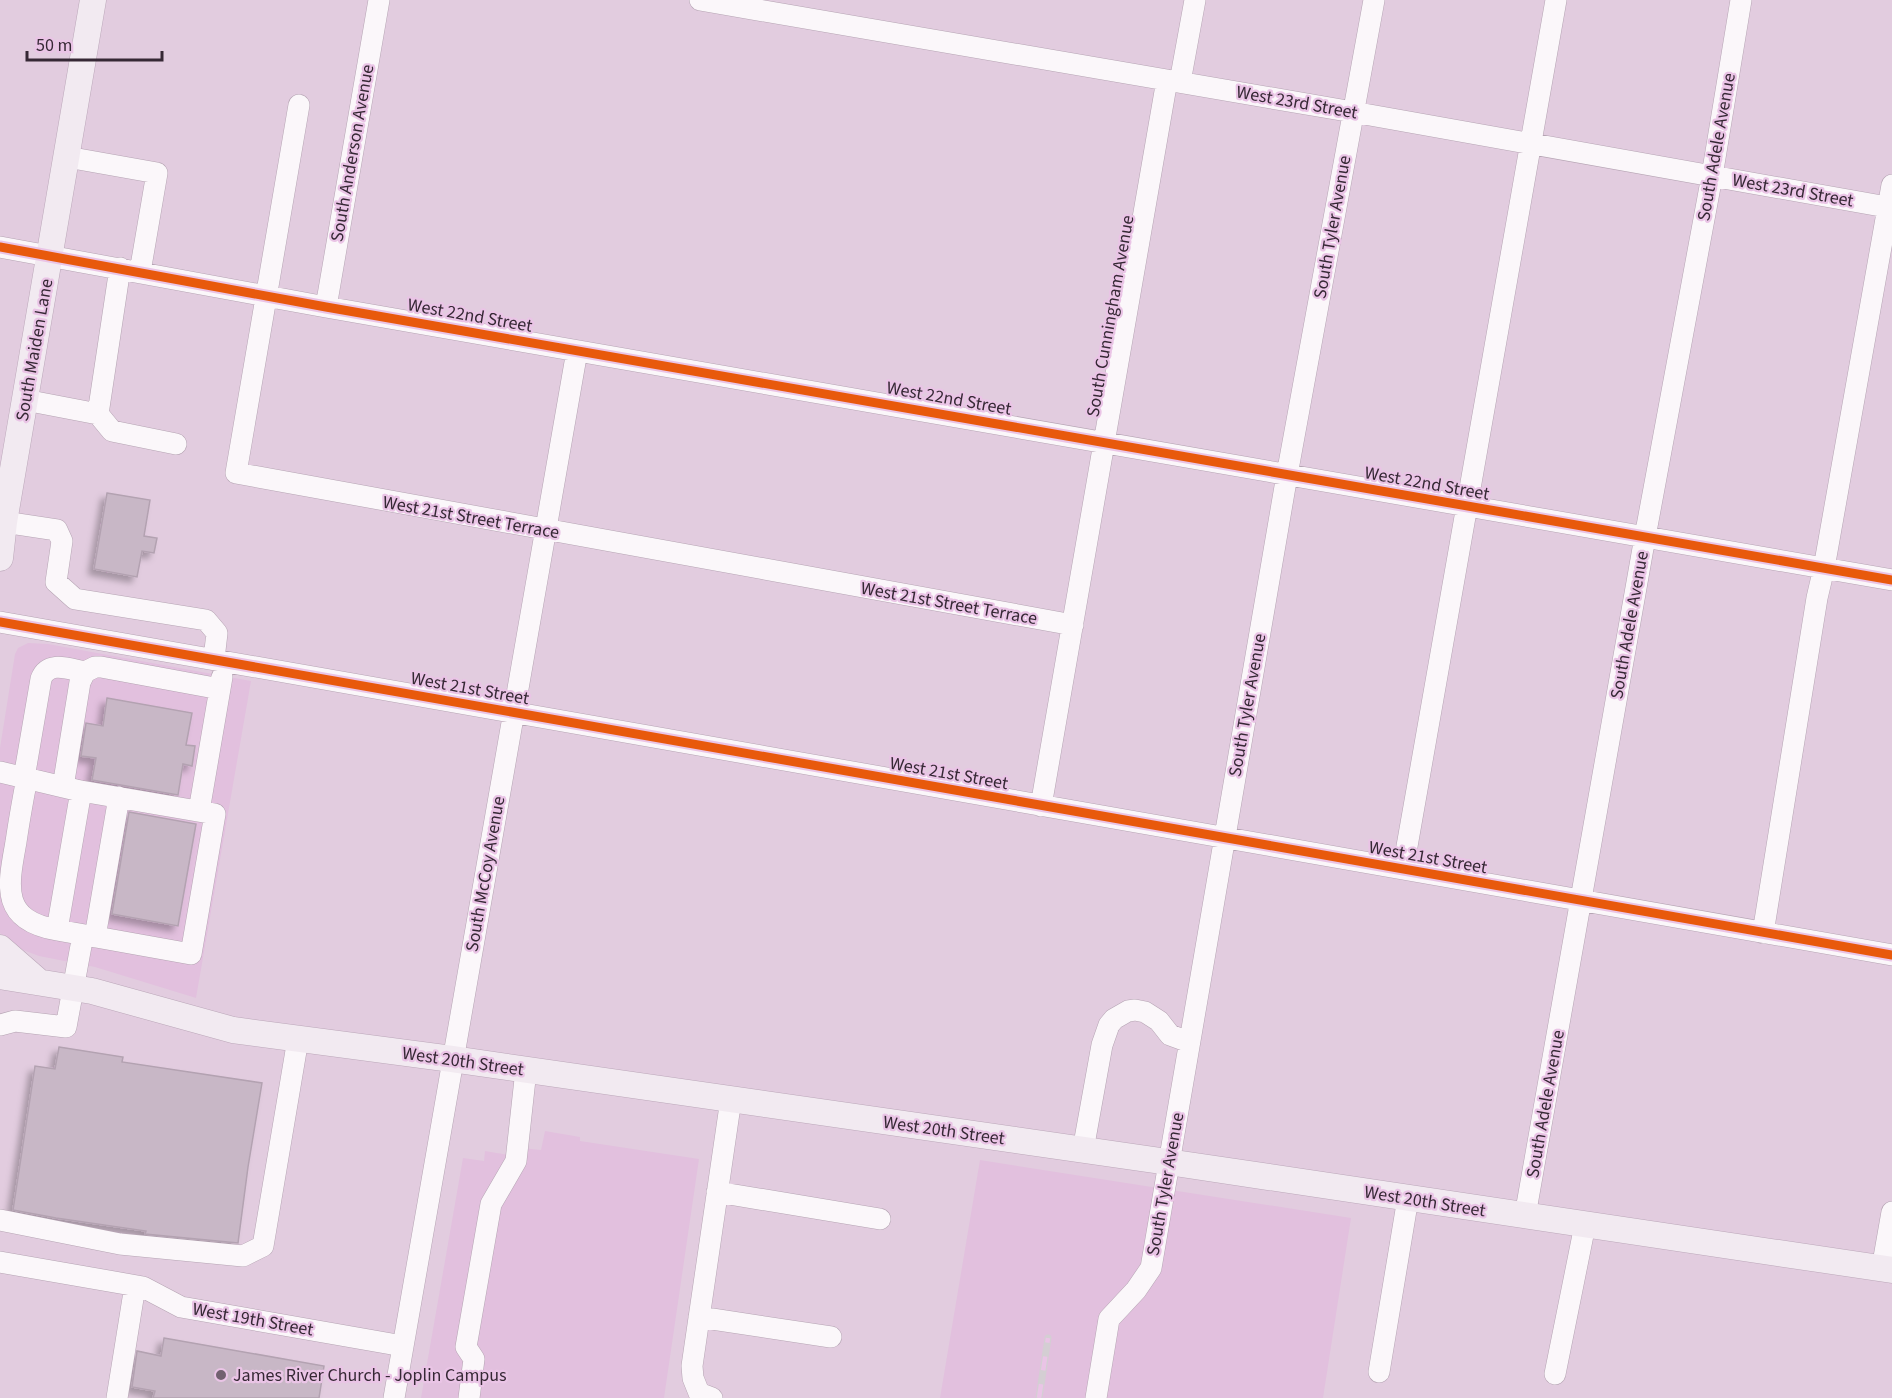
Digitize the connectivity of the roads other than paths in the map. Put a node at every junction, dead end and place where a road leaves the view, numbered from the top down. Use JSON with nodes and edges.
{"nodes":[{"id":1,"x":93,"y":0,"type":"edge"},
{"id":2,"x":379,"y":0,"type":"edge"},
{"id":3,"x":700,"y":0,"type":"edge"},
{"id":4,"x":1195,"y":0,"type":"edge"},
{"id":5,"x":1374,"y":0,"type":"edge"},
{"id":6,"x":1556,"y":0,"type":"edge"},
{"id":7,"x":1741,"y":0,"type":"edge"},
{"id":8,"x":1173,"y":81,"type":"junction"},
{"id":9,"x":299,"y":105,"type":"dead end"},
{"id":10,"x":1353,"y":112,"type":"junction"},
{"id":11,"x":1531,"y":144,"type":"junction"},
{"id":12,"x":67,"y":157,"type":"junction"},
{"id":13,"x":1712,"y":176,"type":"junction"},
{"id":14,"x":1892,"y":185,"type":"edge"},
{"id":15,"x":1890,"y":208,"type":"edge"},
{"id":16,"x":0,"y":247,"type":"edge"},
{"id":17,"x":50,"y":256,"type":"junction"},
{"id":18,"x":130,"y":270,"type":"junction"},
{"id":19,"x":267,"y":296,"type":"junction"},
{"id":20,"x":326,"y":307,"type":"junction"},
{"id":21,"x":577,"y":351,"type":"junction"},
{"id":22,"x":25,"y":400,"type":"junction"},
{"id":23,"x":98,"y":414,"type":"junction"},
{"id":24,"x":1105,"y":442,"type":"junction"},
{"id":25,"x":176,"y":444,"type":"dead end"},
{"id":26,"x":1287,"y":475,"type":"junction"},
{"id":27,"x":1467,"y":506,"type":"junction"},
{"id":28,"x":4,"y":522,"type":"junction"},
{"id":29,"x":546,"y":531,"type":"junction"},
{"id":30,"x":1645,"y":537,"type":"junction"},
{"id":31,"x":0,"y":558,"type":"edge"},
{"id":32,"x":1824,"y":568,"type":"junction"},
{"id":33,"x":1892,"y":580,"type":"edge"},
{"id":34,"x":0,"y":622,"type":"edge"},
{"id":35,"x":1073,"y":625,"type":"junction"},
{"id":36,"x":219,"y":660,"type":"junction"},
{"id":37,"x":85,"y":672,"type":"junction"},
{"id":38,"x":220,"y":689,"type":"junction"},
{"id":39,"x":514,"y":712,"type":"junction"},
{"id":40,"x":0,"y":772,"type":"edge"},
{"id":41,"x":26,"y":778,"type":"junction"},
{"id":42,"x":72,"y":789,"type":"junction"},
{"id":43,"x":119,"y":797,"type":"junction"},
{"id":44,"x":1041,"y":806,"type":"junction"},
{"id":45,"x":199,"y":811,"type":"junction"},
{"id":46,"x":1224,"y":837,"type":"junction"},
{"id":47,"x":1404,"y":869,"type":"junction"},
{"id":48,"x":1581,"y":901,"type":"junction"},
{"id":49,"x":57,"y":930,"type":"junction"},
{"id":50,"x":1763,"y":933,"type":"junction"},
{"id":51,"x":89,"y":936,"type":"junction"},
{"id":52,"x":0,"y":948,"type":"edge"},
{"id":53,"x":1892,"y":955,"type":"edge"},
{"id":54,"x":0,"y":976,"type":"edge"},
{"id":55,"x":40,"y":982,"type":"junction"},
{"id":56,"x":74,"y":988,"type":"junction"},
{"id":57,"x":0,"y":993,"type":"edge"},
{"id":58,"x":0,"y":1025,"type":"edge"},
{"id":59,"x":298,"y":1039,"type":"junction"},
{"id":60,"x":1189,"y":1042,"type":"junction"},
{"id":61,"x":453,"y":1059,"type":"junction"},
{"id":62,"x":526,"y":1070,"type":"junction"},
{"id":63,"x":731,"y":1099,"type":"junction"},
{"id":64,"x":1083,"y":1150,"type":"junction"},
{"id":65,"x":1168,"y":1162,"type":"junction"},
{"id":66,"x":717,"y":1192,"type":"junction"},
{"id":67,"x":1408,"y":1198,"type":"junction"},
{"id":68,"x":1892,"y":1212,"type":"edge"},
{"id":69,"x":1525,"y":1216,"type":"junction"},
{"id":70,"x":880,"y":1219,"type":"dead end"},
{"id":71,"x":0,"y":1220,"type":"edge"},
{"id":72,"x":1585,"y":1225,"type":"junction"},
{"id":73,"x":0,"y":1262,"type":"edge"},
{"id":74,"x":1887,"y":1270,"type":"edge"},
{"id":75,"x":135,"y":1286,"type":"junction"},
{"id":76,"x":699,"y":1317,"type":"junction"},
{"id":77,"x":831,"y":1337,"type":"dead end"},
{"id":78,"x":403,"y":1346,"type":"junction"},
{"id":79,"x":1379,"y":1372,"type":"dead end"},
{"id":80,"x":1556,"y":1374,"type":"dead end"},
{"id":81,"x":117,"y":1398,"type":"edge"},
{"id":82,"x":394,"y":1398,"type":"edge"},
{"id":83,"x":469,"y":1398,"type":"edge"},
{"id":84,"x":712,"y":1398,"type":"edge"},
{"id":85,"x":1096,"y":1398,"type":"edge"}],
"edges":[{"from":1,"to":12,"type":"main road","name":"South Maiden Lane"},
{"from":2,"to":20,"type":"street","name":"South Anderson Avenue"},
{"from":3,"to":8,"type":"street","name":"West 23rd Street"},
{"from":4,"to":8,"type":"street","name":"South Cunningham Avenue"},
{"from":5,"to":10,"type":"street","name":"South Tyler Avenue"},
{"from":6,"to":11,"type":"street"},
{"from":7,"to":13,"type":"street","name":"South Adele Avenue"},
{"from":8,"to":10,"type":"street","name":"West 23rd Street"},
{"from":8,"to":24,"type":"street","name":"South Cunningham Avenue"},
{"from":9,"to":19,"type":"street","name":"West 21st Street Terrace"},
{"from":10,"to":11,"type":"street","name":"West 23rd Street"},
{"from":10,"to":26,"type":"street","name":"South Tyler Avenue"},
{"from":11,"to":13,"type":"street","name":"West 23rd Street"},
{"from":11,"to":27,"type":"street"},
{"from":12,"to":17,"type":"main road","name":"South Maiden Lane"},
{"from":12,"to":18,"type":"street"},
{"from":13,"to":15,"type":"street","name":"West 23rd Street"},
{"from":13,"to":30,"type":"street","name":"South Adele Avenue"},
{"from":14,"to":15,"type":"street"},
{"from":15,"to":32,"type":"street"},
{"from":16,"to":17,"type":"street","name":"West 22nd Street"},
{"from":17,"to":18,"type":"street","name":"West 22nd Street"},
{"from":17,"to":22,"type":"main road","name":"South Maiden Lane"},
{"from":18,"to":19,"type":"street","name":"West 22nd Street"},
{"from":18,"to":23,"type":"street"},
{"from":19,"to":20,"type":"street","name":"West 22nd Street"},
{"from":19,"to":29,"type":"street","name":"West 21st Street Terrace"},
{"from":20,"to":21,"type":"street","name":"West 22nd Street"},
{"from":21,"to":24,"type":"street","name":"West 22nd Street"},
{"from":21,"to":29,"type":"street","name":"South McCoy Avenue"},
{"from":22,"to":23,"type":"street"},
{"from":22,"to":28,"type":"main road","name":"South Maiden Lane"},
{"from":23,"to":25,"type":"street"},
{"from":24,"to":26,"type":"street","name":"West 22nd Street"},
{"from":24,"to":35,"type":"street","name":"South Cunningham Avenue"},
{"from":26,"to":27,"type":"street","name":"West 22nd Street"},
{"from":26,"to":46,"type":"street","name":"South Tyler Avenue"},
{"from":27,"to":30,"type":"street","name":"West 22nd Street"},
{"from":27,"to":47,"type":"street"},
{"from":28,"to":31,"type":"main road","name":"South Maiden Lane"},
{"from":28,"to":36,"type":"street"},
{"from":29,"to":35,"type":"street","name":"West 21st Street Terrace"},
{"from":29,"to":39,"type":"street","name":"South McCoy Avenue"},
{"from":30,"to":32,"type":"street","name":"West 22nd Street"},
{"from":30,"to":48,"type":"street","name":"South Adele Avenue"},
{"from":32,"to":33,"type":"street","name":"West 22nd Street"},
{"from":32,"to":50,"type":"street"},
{"from":34,"to":36,"type":"street","name":"West 21st Street"},
{"from":35,"to":44,"type":"street","name":"South Cunningham Avenue"},
{"from":36,"to":38,"type":"street"},
{"from":36,"to":39,"type":"street","name":"West 21st Street"},
{"from":37,"to":38,"type":"street"},
{"from":37,"to":41,"type":"street"},
{"from":37,"to":42,"type":"street"},
{"from":38,"to":45,"type":"street"},
{"from":39,"to":44,"type":"street","name":"West 21st Street"},
{"from":39,"to":61,"type":"street","name":"South McCoy Avenue"},
{"from":40,"to":41,"type":"street"},
{"from":41,"to":42,"type":"street"},
{"from":41,"to":49,"type":"street"},
{"from":42,"to":43,"type":"street"},
{"from":42,"to":49,"type":"street"},
{"from":43,"to":45,"type":"street"},
{"from":43,"to":51,"type":"street"},
{"from":44,"to":46,"type":"street","name":"West 21st Street"},
{"from":45,"to":51,"type":"street"},
{"from":46,"to":47,"type":"street","name":"West 21st Street"},
{"from":46,"to":60,"type":"street","name":"South Tyler Avenue"},
{"from":47,"to":48,"type":"street","name":"West 21st Street"},
{"from":48,"to":50,"type":"street","name":"West 21st Street"},
{"from":48,"to":69,"type":"street","name":"South Adele Avenue"},
{"from":49,"to":51,"type":"street"},
{"from":50,"to":53,"type":"street","name":"West 21st Street"},
{"from":51,"to":56,"type":"street"},
{"from":52,"to":55,"type":"main road"},
{"from":54,"to":55,"type":"main road","name":"West 20th Street"},
{"from":55,"to":56,"type":"main road","name":"West 20th Street"},
{"from":55,"to":57,"type":"main road"},
{"from":56,"to":58,"type":"street"},
{"from":56,"to":59,"type":"main road","name":"West 20th Street"},
{"from":59,"to":61,"type":"main road","name":"West 20th Street"},
{"from":59,"to":71,"type":"street"},
{"from":60,"to":64,"type":"street"},
{"from":60,"to":65,"type":"street","name":"South Tyler Avenue"},
{"from":61,"to":62,"type":"main road","name":"West 20th Street"},
{"from":61,"to":78,"type":"street","name":"South McCoy Avenue"},
{"from":62,"to":63,"type":"main road","name":"West 20th Street"},
{"from":62,"to":83,"type":"street"},
{"from":63,"to":64,"type":"main road","name":"West 20th Street"},
{"from":63,"to":66,"type":"street"},
{"from":64,"to":65,"type":"main road","name":"West 20th Street"},
{"from":65,"to":67,"type":"main road","name":"West 20th Street"},
{"from":65,"to":85,"type":"street","name":"South Tyler Avenue"},
{"from":66,"to":70,"type":"street"},
{"from":66,"to":76,"type":"street"},
{"from":67,"to":69,"type":"main road","name":"West 20th Street"},
{"from":67,"to":79,"type":"street"},
{"from":68,"to":74,"type":"street"},
{"from":69,"to":72,"type":"main road","name":"West 20th Street"},
{"from":72,"to":74,"type":"main road","name":"West 20th Street"},
{"from":72,"to":80,"type":"street"},
{"from":73,"to":75,"type":"street","name":"West 19th Street"},
{"from":75,"to":78,"type":"street","name":"West 19th Street"},
{"from":75,"to":81,"type":"street"},
{"from":76,"to":77,"type":"street"},
{"from":76,"to":84,"type":"street"},
{"from":78,"to":82,"type":"street","name":"South McCoy Avenue"}]}
